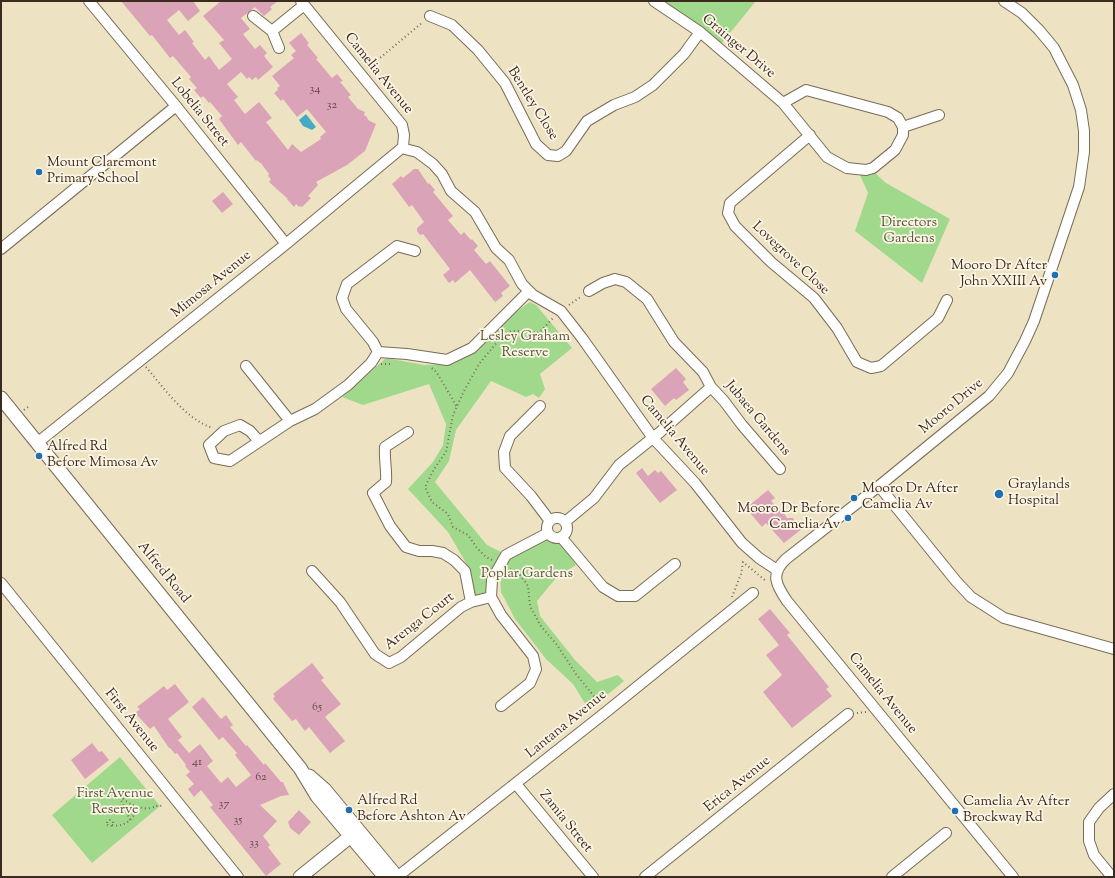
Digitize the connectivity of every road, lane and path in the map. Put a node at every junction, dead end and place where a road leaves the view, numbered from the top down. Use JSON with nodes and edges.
{"nodes":[{"id":1,"x":89,"y":1,"type":"edge"},
{"id":2,"x":654,"y":1,"type":"edge"},
{"id":3,"x":1004,"y":1,"type":"edge"},
{"id":4,"x":303,"y":3,"type":"edge"},
{"id":5,"x":253,"y":16,"type":"dead end"},
{"id":6,"x":430,"y":16,"type":"joint"},
{"id":7,"x":272,"y":31,"type":"junction"},
{"id":8,"x":700,"y":32,"type":"junction"},
{"id":9,"x":279,"y":48,"type":"dead end"},
{"id":10,"x":360,"y":75,"type":"junction"},
{"id":11,"x":783,"y":103,"type":"junction"},
{"id":12,"x":176,"y":106,"type":"junction"},
{"id":13,"x":939,"y":115,"type":"dead end"},
{"id":14,"x":903,"y":127,"type":"junction"},
{"id":15,"x":810,"y":135,"type":"junction"},
{"id":16,"x":403,"y":147,"type":"junction"},
{"id":17,"x":286,"y":244,"type":"junction"},
{"id":18,"x":1,"y":249,"type":"edge"},
{"id":19,"x":415,"y":251,"type":"dead end"},
{"id":20,"x":529,"y":291,"type":"junction"},
{"id":21,"x":589,"y":291,"type":"joint"},
{"id":22,"x":947,"y":300,"type":"dead end"},
{"id":23,"x":561,"y":311,"type":"junction"},
{"id":24,"x":378,"y":352,"type":"junction"},
{"id":25,"x":140,"y":360,"type":"junction"},
{"id":26,"x":371,"y":363,"type":"junction"},
{"id":27,"x":394,"y":364,"type":"dead end"},
{"id":28,"x":246,"y":366,"type":"dead end"},
{"id":29,"x":429,"y":366,"type":"dead end"},
{"id":30,"x":711,"y":387,"type":"junction"},
{"id":31,"x":1,"y":398,"type":"edge"},
{"id":32,"x":540,"y":406,"type":"dead end"},
{"id":33,"x":457,"y":407,"type":"junction"},
{"id":34,"x":290,"y":421,"type":"junction"},
{"id":35,"x":224,"y":431,"type":"junction"},
{"id":36,"x":408,"y":432,"type":"dead end"},
{"id":37,"x":653,"y":438,"type":"junction"},
{"id":38,"x":259,"y":441,"type":"junction"},
{"id":39,"x":37,"y":443,"type":"junction"},
{"id":40,"x":780,"y":469,"type":"dead end"},
{"id":41,"x":879,"y":486,"type":"junction"},
{"id":42,"x":550,"y":521,"type":"junction"},
{"id":43,"x":565,"y":522,"type":"junction"},
{"id":44,"x":548,"y":533,"type":"junction"},
{"id":45,"x":561,"y":537,"type":"junction"},
{"id":46,"x":501,"y":564,"type":"junction"},
{"id":47,"x":675,"y":564,"type":"dead end"},
{"id":48,"x":777,"y":570,"type":"junction"},
{"id":49,"x":312,"y":571,"type":"dead end"},
{"id":50,"x":1,"y":583,"type":"edge"},
{"id":51,"x":753,"y":593,"type":"dead end"},
{"id":52,"x":491,"y":597,"type":"junction"},
{"id":53,"x":470,"y":602,"type":"junction"},
{"id":54,"x":724,"y":617,"type":"junction"},
{"id":55,"x":1114,"y":649,"type":"edge"},
{"id":56,"x":501,"y":706,"type":"dead end"},
{"id":57,"x":871,"y":711,"type":"dead end"},
{"id":58,"x":606,"y":712,"type":"junction"},
{"id":59,"x":848,"y":714,"type":"joint"},
{"id":60,"x":516,"y":784,"type":"junction"},
{"id":61,"x":1114,"y":794,"type":"edge"},
{"id":62,"x":162,"y":806,"type":"dead end"},
{"id":63,"x":138,"y":807,"type":"junction"},
{"id":64,"x":130,"y":820,"type":"junction"},
{"id":65,"x":112,"y":824,"type":"dead end"},
{"id":66,"x":355,"y":833,"type":"junction"},
{"id":67,"x":946,"y":833,"type":"dead end"},
{"id":68,"x":238,"y":877,"type":"edge"},
{"id":69,"x":300,"y":877,"type":"edge"},
{"id":70,"x":385,"y":877,"type":"edge"},
{"id":71,"x":397,"y":877,"type":"edge"},
{"id":72,"x":593,"y":877,"type":"edge"},
{"id":73,"x":645,"y":877,"type":"edge"},
{"id":74,"x":892,"y":877,"type":"edge"},
{"id":75,"x":1013,"y":877,"type":"edge"},
{"id":76,"x":1112,"y":877,"type":"edge"}],
"edges":[{"from":1,"to":12,"type":"street","name":"Lobelia Street"},
{"from":2,"to":8,"type":"street","name":"Grainger Drive"},
{"from":3,"to":41,"type":"street","name":"Mooro Drive"},
{"from":4,"to":7,"type":"street"},
{"from":4,"to":10,"type":"street","name":"Camelia Avenue"},
{"from":5,"to":7,"type":"street"},
{"from":6,"to":8,"type":"street","name":"Bentley Close"},
{"from":6,"to":10,"type":"path"},
{"from":7,"to":9,"type":"street"},
{"from":8,"to":11,"type":"street","name":"Grainger Drive"},
{"from":10,"to":16,"type":"street","name":"Camelia Avenue"},
{"from":11,"to":14,"type":"street"},
{"from":11,"to":15,"type":"street","name":"Grainger Drive"},
{"from":12,"to":17,"type":"street","name":"Lobelia Street"},
{"from":12,"to":18,"type":"street"},
{"from":13,"to":14,"type":"street"},
{"from":14,"to":15,"type":"street","name":"Grainger Drive"},
{"from":15,"to":22,"type":"street","name":"Lovegrove Close"},
{"from":16,"to":17,"type":"street","name":"Mimosa Avenue"},
{"from":16,"to":20,"type":"street","name":"Camelia Avenue"},
{"from":17,"to":25,"type":"street","name":"Mimosa Avenue"},
{"from":19,"to":24,"type":"street"},
{"from":20,"to":23,"type":"street","name":"Camelia Avenue"},
{"from":20,"to":24,"type":"street"},
{"from":21,"to":23,"type":"path"},
{"from":21,"to":30,"type":"street","name":"Jubaea Gardens"},
{"from":23,"to":33,"type":"path"},
{"from":23,"to":37,"type":"street","name":"Camelia Avenue"},
{"from":24,"to":26,"type":"street"},
{"from":25,"to":35,"type":"path"},
{"from":25,"to":39,"type":"street","name":"Mimosa Avenue"},
{"from":26,"to":27,"type":"path"},
{"from":26,"to":34,"type":"street"},
{"from":28,"to":34,"type":"street"},
{"from":29,"to":33,"type":"path"},
{"from":30,"to":37,"type":"street","name":"Jubaea Gardens"},
{"from":30,"to":40,"type":"street","name":"Jubaea Gardens"},
{"from":31,"to":39,"type":"main road","name":"Alfred Road"},
{"from":32,"to":42,"type":"street"},
{"from":33,"to":46,"type":"path"},
{"from":34,"to":38,"type":"street"},
{"from":35,"to":38,"type":"street"},
{"from":35,"to":38,"type":"street"},
{"from":36,"to":53,"type":"street"},
{"from":37,"to":43,"type":"street","name":"Jubaea Gardens"},
{"from":37,"to":48,"type":"street","name":"Camelia Avenue"},
{"from":39,"to":66,"type":"main road","name":"Alfred Road"},
{"from":41,"to":48,"type":"street","name":"Mooro Drive"},
{"from":41,"to":55,"type":"street"},
{"from":42,"to":43,"type":"street"},
{"from":42,"to":44,"type":"street"},
{"from":43,"to":45,"type":"street"},
{"from":44,"to":45,"type":"street"},
{"from":44,"to":46,"type":"street"},
{"from":45,"to":47,"type":"street"},
{"from":46,"to":52,"type":"street"},
{"from":46,"to":58,"type":"path"},
{"from":48,"to":54,"type":"path"},
{"from":48,"to":75,"type":"street","name":"Camelia Avenue"},
{"from":49,"to":53,"type":"street","name":"Arenga Court"},
{"from":50,"to":68,"type":"street","name":"First Avenue"},
{"from":51,"to":54,"type":"street","name":"Lantana Avenue"},
{"from":52,"to":53,"type":"street","name":"Arenga Court"},
{"from":52,"to":56,"type":"street"},
{"from":54,"to":58,"type":"street","name":"Lantana Avenue"},
{"from":57,"to":59,"type":"path"},
{"from":58,"to":60,"type":"street","name":"Lantana Avenue"},
{"from":59,"to":73,"type":"street","name":"Erica Avenue"},
{"from":60,"to":71,"type":"street","name":"Lantana Avenue"},
{"from":60,"to":72,"type":"street","name":"Zamia Street"},
{"from":61,"to":76,"type":"street"},
{"from":62,"to":63,"type":"path"},
{"from":63,"to":64,"type":"path"},
{"from":63,"to":64,"type":"path"},
{"from":64,"to":65,"type":"path"},
{"from":66,"to":69,"type":"main road"},
{"from":66,"to":70,"type":"main road","name":"Alfred Road"},
{"from":66,"to":71,"type":"main road","name":"Alfred Road"},
{"from":67,"to":74,"type":"street"}]}
